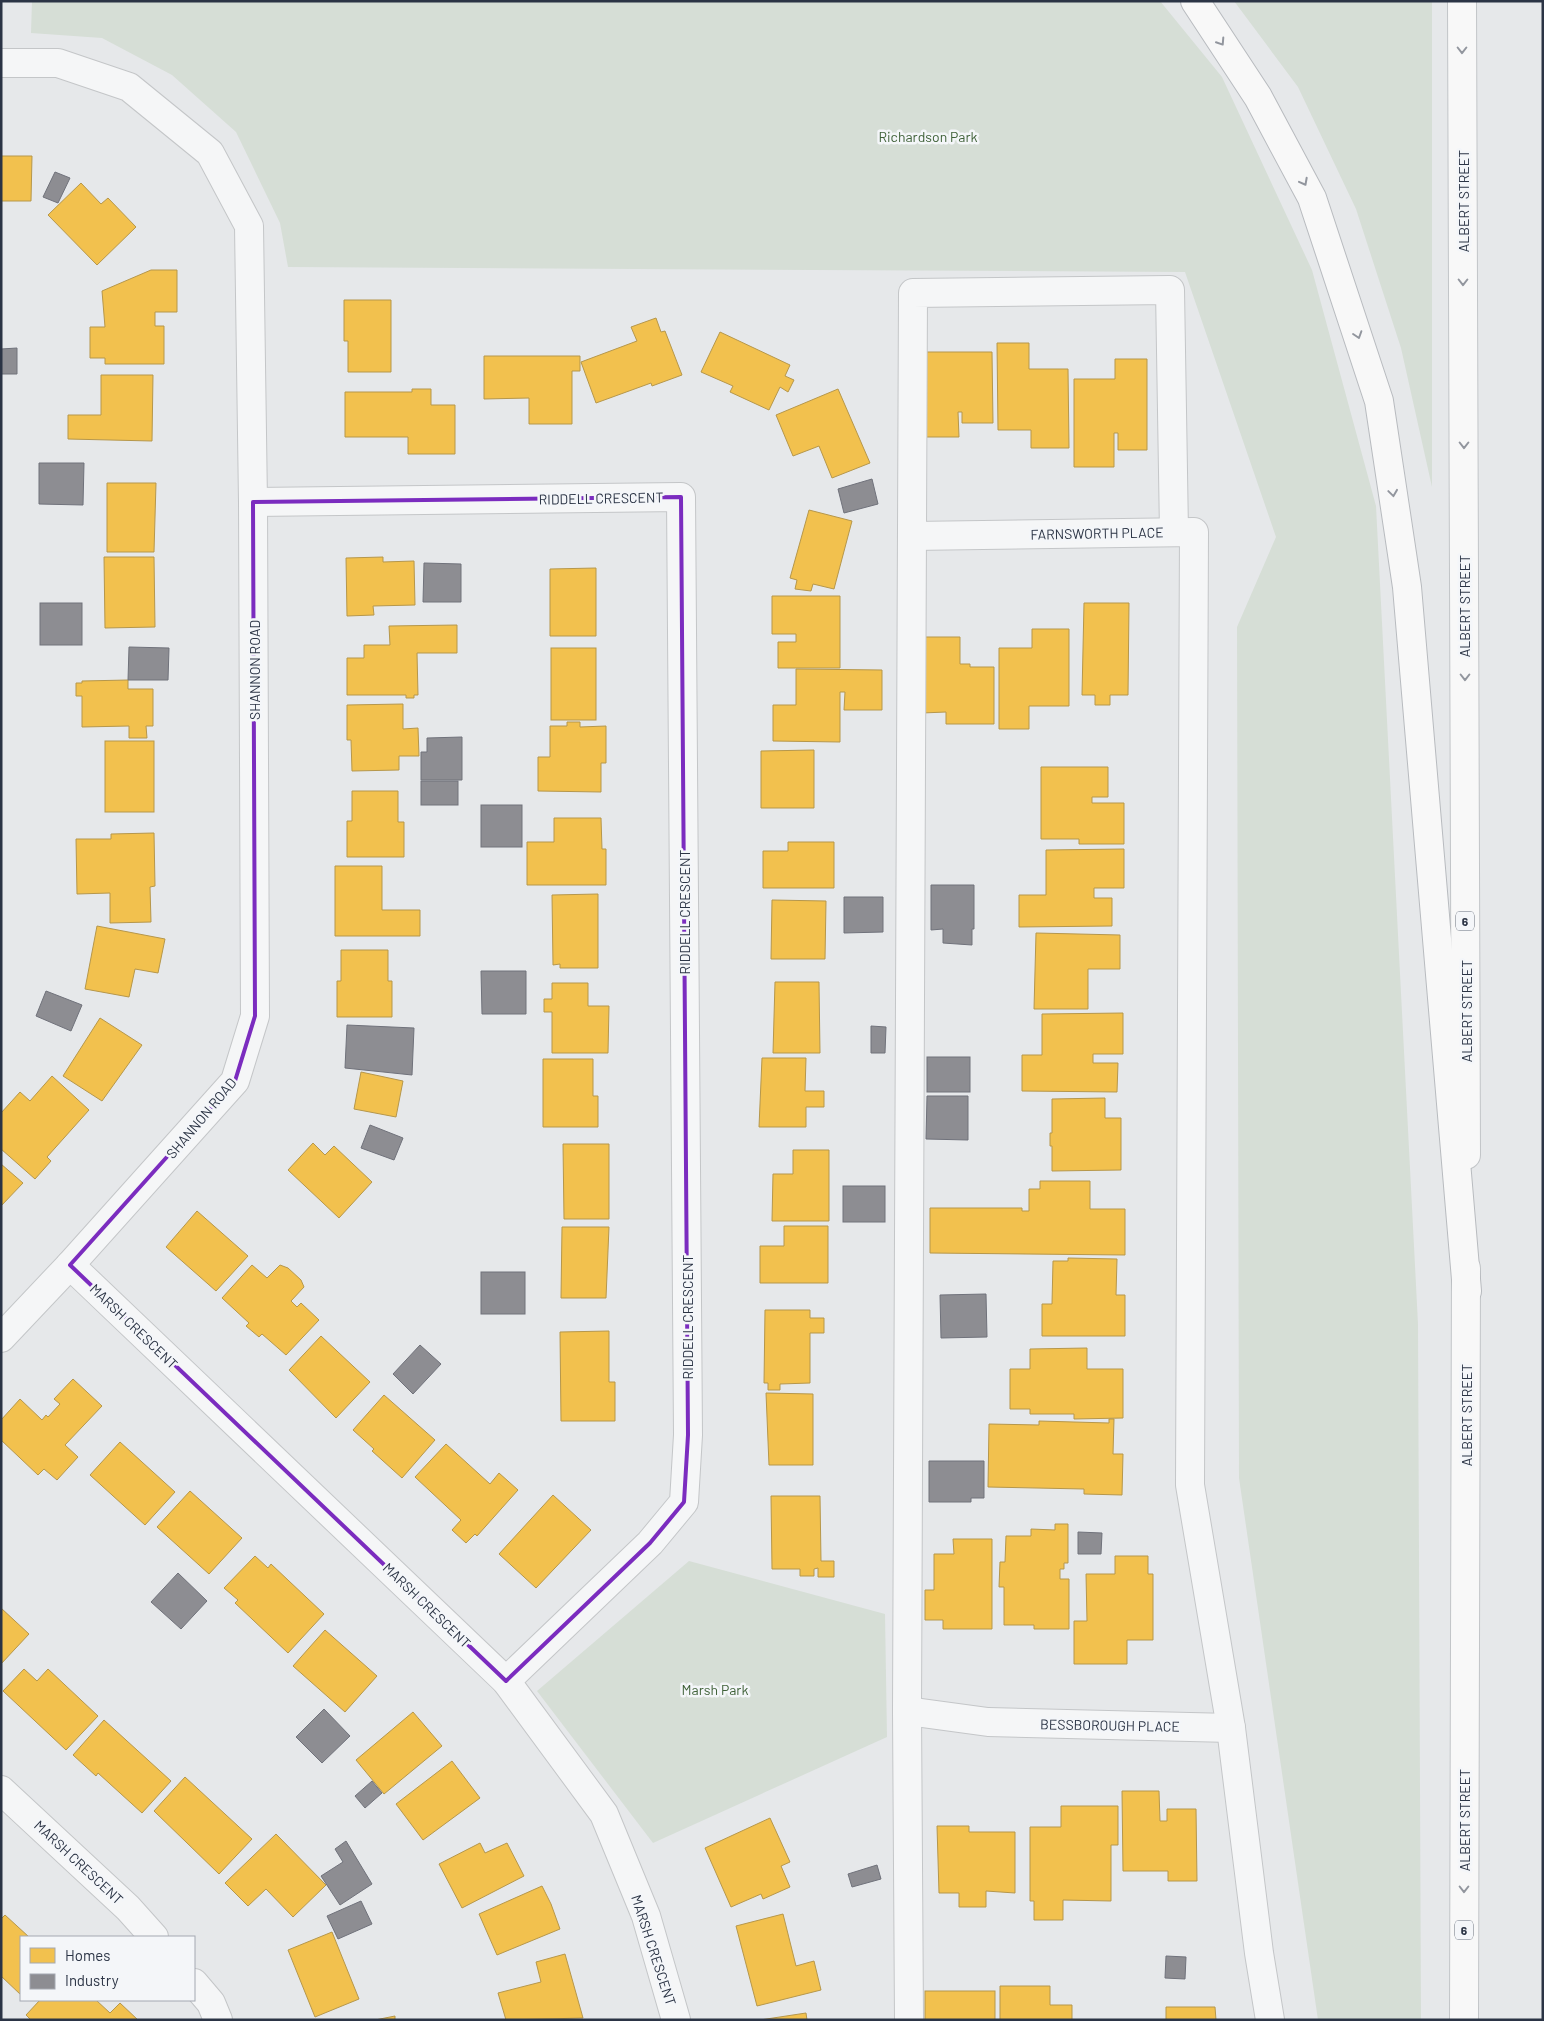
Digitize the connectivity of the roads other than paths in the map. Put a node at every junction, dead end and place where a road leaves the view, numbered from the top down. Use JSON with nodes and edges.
{"nodes":[{"id":1,"x":1195,"y":1,"type":"edge"},
{"id":2,"x":1462,"y":1,"type":"edge"},
{"id":3,"x":1,"y":63,"type":"edge"},
{"id":4,"x":253,"y":502,"type":"junction"},
{"id":5,"x":1184,"y":532,"type":"junction"},
{"id":6,"x":912,"y":536,"type":"junction"},
{"id":7,"x":70,"y":1265,"type":"junction"},
{"id":8,"x":1466,"y":1291,"type":"junction"},
{"id":9,"x":1,"y":1338,"type":"edge"},
{"id":10,"x":506,"y":1681,"type":"junction"},
{"id":11,"x":907,"y":1711,"type":"junction"},
{"id":12,"x":1231,"y":1728,"type":"junction"},
{"id":13,"x":1,"y":1790,"type":"edge"},
{"id":14,"x":153,"y":1936,"type":"edge"},
{"id":15,"x":195,"y":1984,"type":"edge"},
{"id":16,"x":218,"y":2020,"type":"edge"},
{"id":17,"x":676,"y":2020,"type":"edge"},
{"id":18,"x":909,"y":2020,"type":"edge"},
{"id":19,"x":1270,"y":2020,"type":"edge"},
{"id":20,"x":1464,"y":2020,"type":"edge"}],
"edges":[{"from":1,"to":8,"type":"main road","one_way":true},
{"from":2,"to":8,"type":"main road","name":"ALBERT STREET","number":"6","one_way":true},
{"from":3,"to":4,"type":"street","name":"SHANNON ROAD"},
{"from":4,"to":7,"type":"street","name":"SHANNON ROAD"},
{"from":4,"to":10,"type":"street","name":"RIDDELL CRESCENT"},
{"from":5,"to":6,"type":"street","name":"FARNSWORTH PLACE"},
{"from":5,"to":6,"type":"street"},
{"from":5,"to":12,"type":"street"},
{"from":6,"to":11,"type":"street"},
{"from":7,"to":9,"type":"street","name":"SHANNON ROAD"},
{"from":7,"to":10,"type":"street","name":"MARSH CRESCENT"},
{"from":8,"to":20,"type":"main road","name":"ALBERT STREET","number":"6","one_way":true},
{"from":10,"to":17,"type":"street","name":"MARSH CRESCENT"},
{"from":11,"to":12,"type":"street","name":"BESSBOROUGH PLACE"},
{"from":11,"to":18,"type":"street"},
{"from":12,"to":19,"type":"street"},
{"from":13,"to":14,"type":"street","name":"MARSH CRESCENT"},
{"from":15,"to":16,"type":"street"}]}
